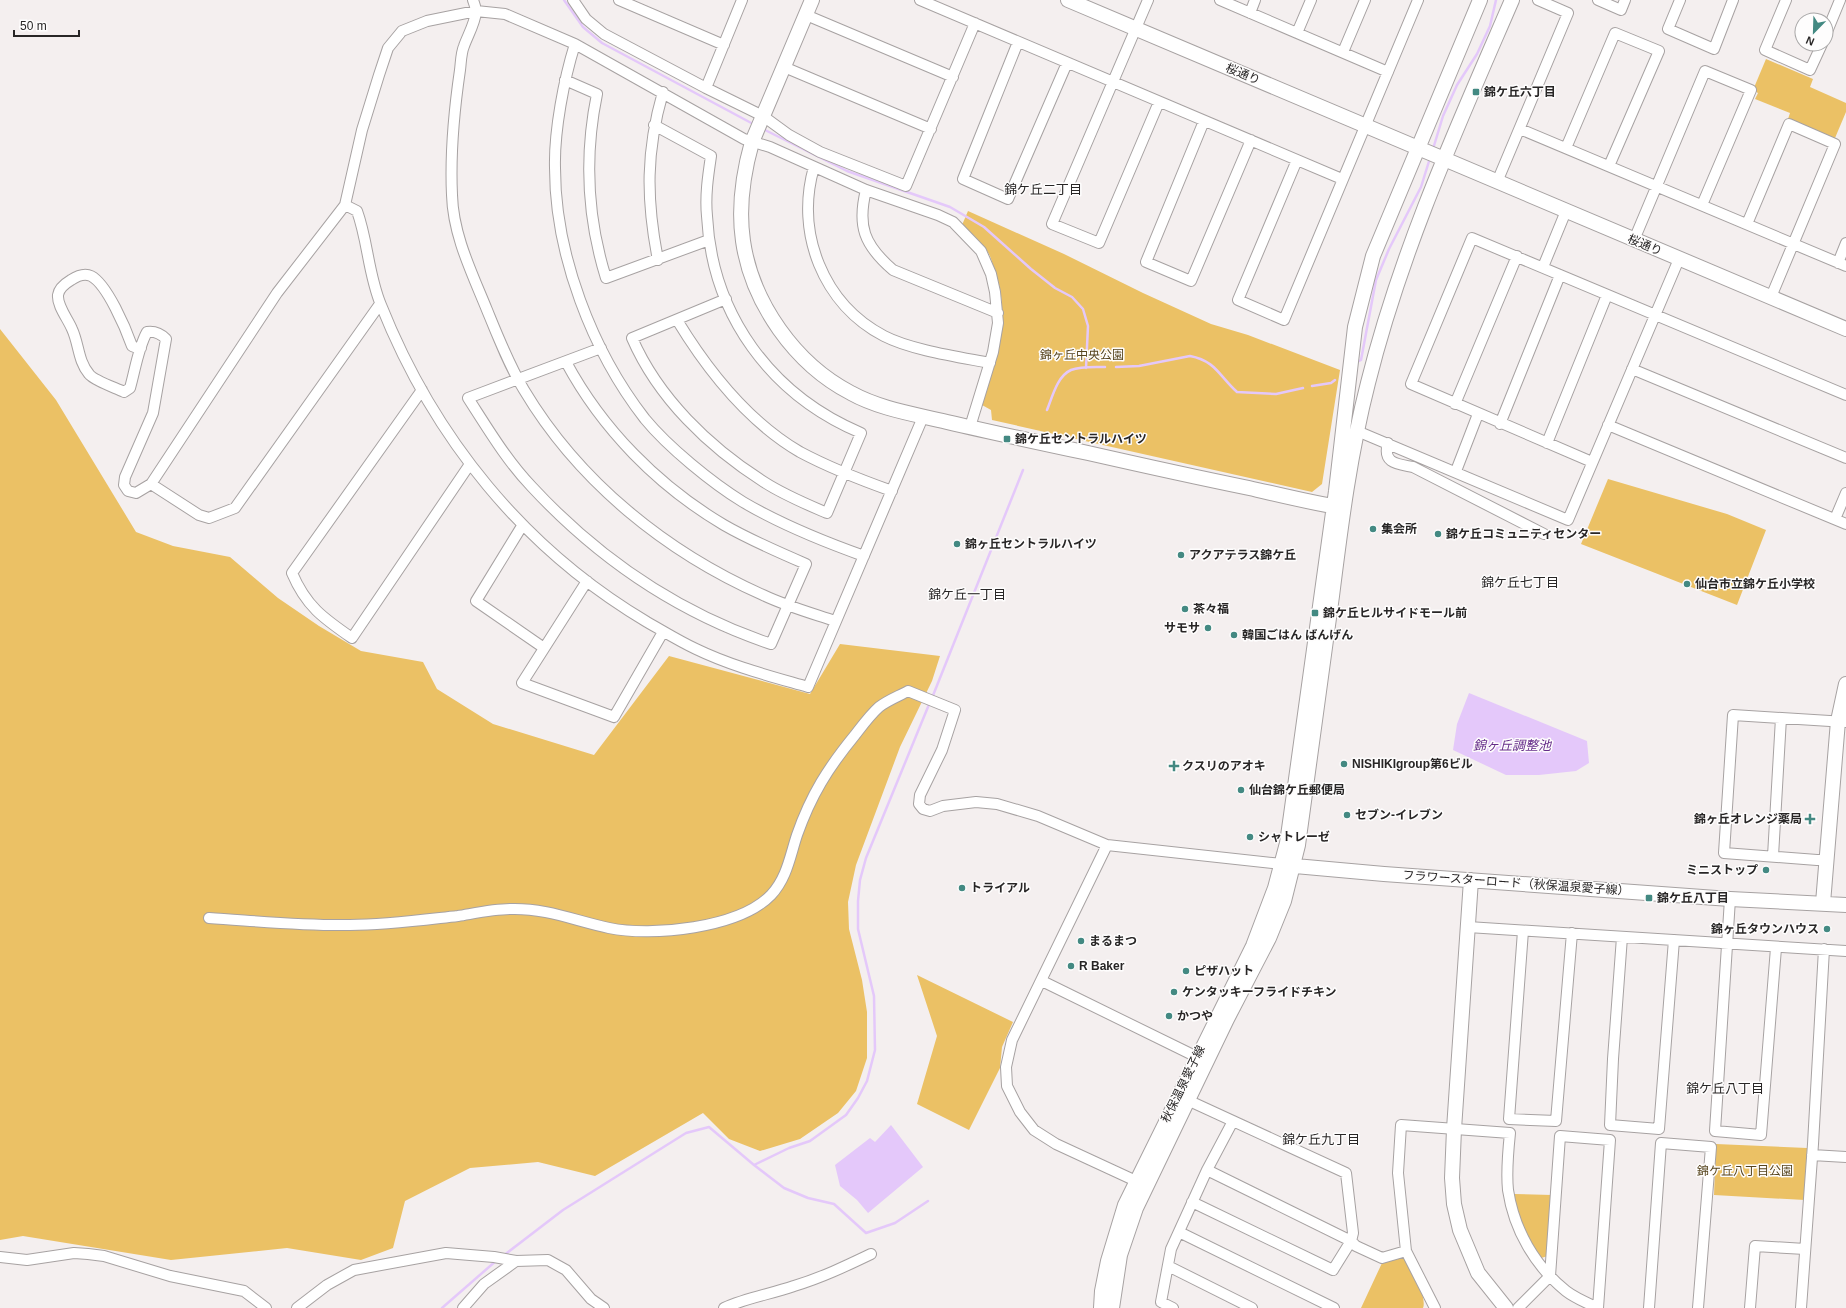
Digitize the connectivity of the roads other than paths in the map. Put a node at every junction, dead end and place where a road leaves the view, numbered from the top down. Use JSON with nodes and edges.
{"nodes":[{"id":1,"x":473,"y":0,"type":"edge"},
{"id":2,"x":619,"y":0,"type":"edge"},
{"id":3,"x":742,"y":0,"type":"edge"},
{"id":4,"x":812,"y":0,"type":"edge"},
{"id":5,"x":920,"y":0,"type":"edge"},
{"id":6,"x":1068,"y":0,"type":"edge"},
{"id":7,"x":1148,"y":0,"type":"edge"},
{"id":8,"x":1220,"y":0,"type":"edge"},
{"id":9,"x":1255,"y":0,"type":"edge"},
{"id":10,"x":1311,"y":0,"type":"edge"},
{"id":11,"x":1365,"y":0,"type":"edge"},
{"id":12,"x":1418,"y":0,"type":"edge"},
{"id":13,"x":1480,"y":0,"type":"edge"},
{"id":14,"x":1512,"y":0,"type":"edge"},
{"id":15,"x":1538,"y":0,"type":"edge"},
{"id":16,"x":1598,"y":0,"type":"edge"},
{"id":17,"x":1625,"y":0,"type":"edge"},
{"id":18,"x":1680,"y":0,"type":"edge"},
{"id":19,"x":1733,"y":0,"type":"edge"},
{"id":20,"x":1786,"y":0,"type":"edge"},
{"id":21,"x":1840,"y":0,"type":"edge"},
{"id":22,"x":577,"y":1,"type":"edge"},
{"id":23,"x":476,"y":11,"type":"junction"},
{"id":24,"x":1250,"y":13,"type":"junction"},
{"id":25,"x":806,"y":15,"type":"junction"},
{"id":26,"x":1834,"y":15,"type":"edge"},
{"id":27,"x":975,"y":24,"type":"junction"},
{"id":28,"x":1136,"y":29,"type":"junction"},
{"id":29,"x":1297,"y":33,"type":"junction"},
{"id":30,"x":1018,"y":42,"type":"junction"},
{"id":31,"x":575,"y":44,"type":"junction"},
{"id":32,"x":724,"y":45,"type":"junction"},
{"id":33,"x":1343,"y":52,"type":"junction"},
{"id":34,"x":1818,"y":52,"type":"edge"},
{"id":35,"x":1067,"y":63,"type":"junction"},
{"id":36,"x":784,"y":67,"type":"junction"},
{"id":37,"x":1388,"y":72,"type":"junction"},
{"id":38,"x":952,"y":77,"type":"junction"},
{"id":39,"x":566,"y":80,"type":"junction"},
{"id":40,"x":1113,"y":83,"type":"junction"},
{"id":41,"x":706,"y":88,"type":"junction"},
{"id":42,"x":663,"y":92,"type":"junction"},
{"id":43,"x":1159,"y":102,"type":"junction"},
{"id":44,"x":1204,"y":121,"type":"junction"},
{"id":45,"x":654,"y":125,"type":"junction"},
{"id":46,"x":1366,"y":125,"type":"junction"},
{"id":47,"x":1520,"y":128,"type":"junction"},
{"id":48,"x":758,"y":129,"type":"junction"},
{"id":49,"x":931,"y":129,"type":"junction"},
{"id":50,"x":1251,"y":140,"type":"junction"},
{"id":51,"x":1566,"y":148,"type":"junction"},
{"id":52,"x":1421,"y":149,"type":"junction"},
{"id":53,"x":1443,"y":158,"type":"junction"},
{"id":54,"x":1297,"y":160,"type":"junction"},
{"id":55,"x":1609,"y":166,"type":"junction"},
{"id":56,"x":814,"y":167,"type":"junction"},
{"id":57,"x":1342,"y":179,"type":"junction"},
{"id":58,"x":1497,"y":182,"type":"junction"},
{"id":59,"x":1656,"y":186,"type":"junction"},
{"id":60,"x":866,"y":190,"type":"junction"},
{"id":61,"x":345,"y":205,"type":"junction"},
{"id":62,"x":1702,"y":205,"type":"junction"},
{"id":63,"x":1566,"y":211,"type":"junction"},
{"id":64,"x":1747,"y":224,"type":"junction"},
{"id":65,"x":709,"y":240,"type":"junction"},
{"id":66,"x":1634,"y":240,"type":"junction"},
{"id":67,"x":1792,"y":243,"type":"junction"},
{"id":68,"x":1846,"y":243,"type":"edge"},
{"id":69,"x":1517,"y":256,"type":"junction"},
{"id":70,"x":1679,"y":259,"type":"junction"},
{"id":71,"x":658,"y":260,"type":"junction"},
{"id":72,"x":1842,"y":264,"type":"edge"},
{"id":73,"x":1542,"y":267,"type":"junction"},
{"id":74,"x":1560,"y":275,"type":"junction"},
{"id":75,"x":1607,"y":295,"type":"junction"},
{"id":76,"x":1770,"y":297,"type":"junction"},
{"id":77,"x":726,"y":299,"type":"junction"},
{"id":78,"x":380,"y":304,"type":"junction"},
{"id":79,"x":998,"y":313,"type":"junction"},
{"id":80,"x":1655,"y":315,"type":"junction"},
{"id":81,"x":677,"y":320,"type":"junction"},
{"id":82,"x":1846,"y":329,"type":"edge"},
{"id":83,"x":141,"y":348,"type":"junction"},
{"id":84,"x":601,"y":348,"type":"junction"},
{"id":85,"x":566,"y":362,"type":"junction"},
{"id":86,"x":990,"y":363,"type":"junction"},
{"id":87,"x":1632,"y":370,"type":"junction"},
{"id":88,"x":518,"y":379,"type":"junction"},
{"id":89,"x":422,"y":390,"type":"junction"},
{"id":90,"x":1846,"y":395,"type":"edge"},
{"id":91,"x":1455,"y":404,"type":"junction"},
{"id":92,"x":1478,"y":414,"type":"junction"},
{"id":93,"x":923,"y":417,"type":"junction"},
{"id":94,"x":1500,"y":424,"type":"junction"},
{"id":95,"x":1608,"y":425,"type":"junction"},
{"id":96,"x":970,"y":427,"type":"junction"},
{"id":97,"x":1357,"y":431,"type":"junction"},
{"id":98,"x":1388,"y":443,"type":"junction"},
{"id":99,"x":1547,"y":443,"type":"junction"},
{"id":100,"x":1846,"y":458,"type":"edge"},
{"id":101,"x":1592,"y":462,"type":"junction"},
{"id":102,"x":470,"y":464,"type":"junction"},
{"id":103,"x":1456,"y":471,"type":"junction"},
{"id":104,"x":845,"y":474,"type":"junction"},
{"id":105,"x":152,"y":484,"type":"junction"},
{"id":106,"x":892,"y":491,"type":"junction"},
{"id":107,"x":1846,"y":493,"type":"edge"},
{"id":108,"x":1339,"y":507,"type":"junction"},
{"id":109,"x":1835,"y":519,"type":"junction"},
{"id":110,"x":1846,"y":524,"type":"edge"},
{"id":111,"x":522,"y":526,"type":"junction"},
{"id":112,"x":1544,"y":534,"type":"dead end"},
{"id":113,"x":864,"y":556,"type":"junction"},
{"id":114,"x":587,"y":581,"type":"junction"},
{"id":115,"x":788,"y":604,"type":"junction"},
{"id":116,"x":835,"y":621,"type":"junction"},
{"id":117,"x":663,"y":632,"type":"junction"},
{"id":118,"x":544,"y":648,"type":"junction"},
{"id":119,"x":1846,"y":684,"type":"edge"},
{"id":120,"x":1781,"y":718,"type":"junction"},
{"id":121,"x":1842,"y":721,"type":"edge"},
{"id":122,"x":1107,"y":845,"type":"junction"},
{"id":123,"x":1773,"y":856,"type":"junction"},
{"id":124,"x":1827,"y":860,"type":"junction"},
{"id":125,"x":1288,"y":865,"type":"junction"},
{"id":126,"x":1471,"y":880,"type":"junction"},
{"id":127,"x":1730,"y":899,"type":"junction"},
{"id":128,"x":1823,"y":903,"type":"junction"},
{"id":129,"x":1846,"y":905,"type":"edge"},
{"id":130,"x":210,"y":918,"type":"dead end"},
{"id":131,"x":1468,"y":927,"type":"junction"},
{"id":132,"x":1523,"y":931,"type":"junction"},
{"id":133,"x":1572,"y":933,"type":"junction"},
{"id":134,"x":1622,"y":937,"type":"junction"},
{"id":135,"x":1674,"y":940,"type":"junction"},
{"id":136,"x":1727,"y":944,"type":"junction"},
{"id":137,"x":1776,"y":948,"type":"junction"},
{"id":138,"x":1824,"y":949,"type":"junction"},
{"id":139,"x":1846,"y":951,"type":"edge"},
{"id":140,"x":1042,"y":981,"type":"junction"},
{"id":141,"x":1197,"y":1057,"type":"junction"},
{"id":142,"x":1183,"y":1098,"type":"junction"},
{"id":143,"x":1233,"y":1121,"type":"junction"},
{"id":144,"x":1454,"y":1129,"type":"junction"},
{"id":145,"x":1812,"y":1155,"type":"junction"},
{"id":146,"x":1846,"y":1157,"type":"edge"},
{"id":147,"x":1207,"y":1170,"type":"junction"},
{"id":148,"x":1136,"y":1181,"type":"junction"},
{"id":149,"x":1192,"y":1202,"type":"junction"},
{"id":150,"x":1179,"y":1232,"type":"junction"},
{"id":151,"x":1350,"y":1241,"type":"junction"},
{"id":152,"x":1805,"y":1249,"type":"junction"},
{"id":153,"x":1406,"y":1251,"type":"junction"},
{"id":154,"x":871,"y":1254,"type":"dead end"},
{"id":155,"x":0,"y":1257,"type":"edge"},
{"id":156,"x":512,"y":1260,"type":"junction"},
{"id":157,"x":1168,"y":1266,"type":"junction"},
{"id":158,"x":1550,"y":1276,"type":"junction"},
{"id":159,"x":1431,"y":1306,"type":"edge"},
{"id":160,"x":266,"y":1308,"type":"edge"},
{"id":161,"x":297,"y":1308,"type":"edge"},
{"id":162,"x":463,"y":1308,"type":"edge"},
{"id":163,"x":604,"y":1308,"type":"edge"},
{"id":164,"x":724,"y":1308,"type":"edge"},
{"id":165,"x":1101,"y":1308,"type":"edge"},
{"id":166,"x":1112,"y":1308,"type":"edge"},
{"id":167,"x":1173,"y":1308,"type":"edge"},
{"id":168,"x":1252,"y":1308,"type":"edge"},
{"id":169,"x":1334,"y":1308,"type":"edge"},
{"id":170,"x":1506,"y":1308,"type":"edge"},
{"id":171,"x":1518,"y":1308,"type":"edge"},
{"id":172,"x":1598,"y":1308,"type":"edge"},
{"id":173,"x":1649,"y":1308,"type":"edge"},
{"id":174,"x":1698,"y":1308,"type":"edge"},
{"id":175,"x":1750,"y":1308,"type":"edge"},
{"id":176,"x":1801,"y":1308,"type":"edge"}],
"edges":[{"from":1,"to":23,"type":"street"},
{"from":2,"to":32,"type":"street"},
{"from":3,"to":32,"type":"street"},
{"from":4,"to":25,"type":"street"},
{"from":5,"to":27,"type":"street"},
{"from":6,"to":28,"type":"street","name":"桜通り"},
{"from":7,"to":28,"type":"street"},
{"from":8,"to":24,"type":"street"},
{"from":9,"to":24,"type":"street"},
{"from":10,"to":29,"type":"street"},
{"from":11,"to":33,"type":"street"},
{"from":12,"to":37,"type":"street"},
{"from":13,"to":52,"type":"street"},
{"from":14,"to":53,"type":"street"},
{"from":15,"to":47,"type":"street"},
{"from":16,"to":17,"type":"street"},
{"from":18,"to":19,"type":"street"},
{"from":20,"to":34,"type":"street"},
{"from":21,"to":26,"type":"street"},
{"from":22,"to":41,"type":"street"},
{"from":23,"to":31,"type":"street"},
{"from":23,"to":61,"type":"street"},
{"from":23,"to":88,"type":"street"},
{"from":24,"to":29,"type":"street"},
{"from":25,"to":36,"type":"street"},
{"from":25,"to":38,"type":"street"},
{"from":27,"to":30,"type":"street"},
{"from":27,"to":38,"type":"street"},
{"from":28,"to":40,"type":"street"},
{"from":28,"to":46,"type":"street","name":"桜通り"},
{"from":29,"to":33,"type":"street"},
{"from":30,"to":35,"type":"street"},
{"from":30,"to":35,"type":"street"},
{"from":31,"to":39,"type":"street"},
{"from":31,"to":42,"type":"street"},
{"from":32,"to":41,"type":"street"},
{"from":33,"to":37,"type":"street"},
{"from":35,"to":40,"type":"street"},
{"from":36,"to":48,"type":"street"},
{"from":36,"to":49,"type":"street"},
{"from":37,"to":46,"type":"street"},
{"from":38,"to":49,"type":"street"},
{"from":39,"to":71,"type":"street"},
{"from":39,"to":84,"type":"street"},
{"from":40,"to":43,"type":"street"},
{"from":40,"to":43,"type":"street"},
{"from":41,"to":48,"type":"street"},
{"from":42,"to":45,"type":"street"},
{"from":42,"to":48,"type":"street"},
{"from":43,"to":44,"type":"street"},
{"from":44,"to":50,"type":"street"},
{"from":44,"to":50,"type":"street"},
{"from":45,"to":65,"type":"street"},
{"from":45,"to":71,"type":"street"},
{"from":46,"to":52,"type":"street","name":"桜通り"},
{"from":46,"to":57,"type":"street"},
{"from":47,"to":51,"type":"street"},
{"from":47,"to":58,"type":"street"},
{"from":48,"to":49,"type":"street"},
{"from":48,"to":56,"type":"street"},
{"from":48,"to":93,"type":"street"},
{"from":50,"to":54,"type":"street"},
{"from":51,"to":55,"type":"street"},
{"from":51,"to":55,"type":"street"},
{"from":52,"to":53,"type":"street","name":"桜通り"},
{"from":52,"to":108,"type":"street"},
{"from":53,"to":58,"type":"street","name":"桜通り"},
{"from":53,"to":97,"type":"street"},
{"from":54,"to":57,"type":"street"},
{"from":54,"to":57,"type":"street"},
{"from":55,"to":59,"type":"street"},
{"from":56,"to":60,"type":"street"},
{"from":56,"to":86,"type":"street"},
{"from":58,"to":63,"type":"street","name":"桜通り"},
{"from":59,"to":62,"type":"street"},
{"from":59,"to":62,"type":"street"},
{"from":59,"to":66,"type":"street"},
{"from":60,"to":79,"type":"street"},
{"from":60,"to":79,"type":"street"},
{"from":61,"to":78,"type":"street"},
{"from":61,"to":105,"type":"street"},
{"from":62,"to":64,"type":"street"},
{"from":63,"to":66,"type":"street","name":"桜通り"},
{"from":63,"to":73,"type":"street"},
{"from":64,"to":67,"type":"street"},
{"from":64,"to":67,"type":"street"},
{"from":65,"to":71,"type":"street"},
{"from":65,"to":77,"type":"street"},
{"from":66,"to":70,"type":"street","name":"桜通り"},
{"from":67,"to":72,"type":"street"},
{"from":67,"to":76,"type":"street"},
{"from":68,"to":72,"type":"street"},
{"from":69,"to":73,"type":"street"},
{"from":69,"to":91,"type":"street"},
{"from":69,"to":91,"type":"street"},
{"from":70,"to":76,"type":"street","name":"桜通り"},
{"from":70,"to":80,"type":"street"},
{"from":73,"to":74,"type":"street"},
{"from":74,"to":75,"type":"street"},
{"from":74,"to":94,"type":"street"},
{"from":75,"to":80,"type":"street"},
{"from":75,"to":99,"type":"street"},
{"from":76,"to":82,"type":"street","name":"桜通り"},
{"from":77,"to":81,"type":"street"},
{"from":77,"to":104,"type":"street"},
{"from":78,"to":89,"type":"street"},
{"from":78,"to":105,"type":"street"},
{"from":79,"to":86,"type":"street"},
{"from":80,"to":87,"type":"street"},
{"from":80,"to":90,"type":"street"},
{"from":81,"to":104,"type":"street"},
{"from":81,"to":104,"type":"street"},
{"from":83,"to":83,"type":"street"},
{"from":83,"to":105,"type":"street"},
{"from":84,"to":85,"type":"street"},
{"from":84,"to":113,"type":"street"},
{"from":85,"to":88,"type":"street"},
{"from":85,"to":115,"type":"street"},
{"from":86,"to":96,"type":"street"},
{"from":87,"to":95,"type":"street"},
{"from":87,"to":100,"type":"street"},
{"from":88,"to":115,"type":"street"},
{"from":88,"to":115,"type":"street"},
{"from":89,"to":102,"type":"street"},
{"from":89,"to":102,"type":"street"},
{"from":91,"to":92,"type":"street"},
{"from":92,"to":94,"type":"street"},
{"from":92,"to":103,"type":"street"},
{"from":93,"to":96,"type":"street"},
{"from":93,"to":106,"type":"street"},
{"from":94,"to":99,"type":"street"},
{"from":95,"to":101,"type":"street"},
{"from":95,"to":109,"type":"street"},
{"from":96,"to":108,"type":"street"},
{"from":97,"to":98,"type":"street"},
{"from":97,"to":108,"type":"street"},
{"from":98,"to":103,"type":"street"},
{"from":98,"to":112,"type":"street"},
{"from":99,"to":101,"type":"street"},
{"from":101,"to":103,"type":"street"},
{"from":102,"to":111,"type":"street"},
{"from":104,"to":106,"type":"street"},
{"from":106,"to":113,"type":"street"},
{"from":107,"to":109,"type":"street"},
{"from":108,"to":125,"type":"street"},
{"from":109,"to":110,"type":"street"},
{"from":111,"to":114,"type":"street"},
{"from":111,"to":118,"type":"street"},
{"from":113,"to":116,"type":"street"},
{"from":114,"to":117,"type":"street"},
{"from":114,"to":118,"type":"street"},
{"from":115,"to":116,"type":"street"},
{"from":116,"to":117,"type":"street"},
{"from":117,"to":118,"type":"street"},
{"from":119,"to":121,"type":"street"},
{"from":120,"to":121,"type":"street"},
{"from":120,"to":123,"type":"street"},
{"from":120,"to":123,"type":"street"},
{"from":121,"to":124,"type":"street"},
{"from":122,"to":125,"type":"street"},
{"from":122,"to":130,"type":"street"},
{"from":122,"to":140,"type":"street"},
{"from":123,"to":124,"type":"street"},
{"from":124,"to":128,"type":"street"},
{"from":125,"to":126,"type":"street","name":"フラワースターロード（秋保温泉愛子線）"},
{"from":125,"to":141,"type":"street","name":"秋保温泉愛子線"},
{"from":125,"to":142,"type":"street","name":"秋保温泉愛子線"},
{"from":126,"to":127,"type":"street","name":"フラワースターロード（秋保温泉愛子線）"},
{"from":126,"to":131,"type":"street"},
{"from":127,"to":128,"type":"street","name":"フラワースターロード（秋保温泉愛子線）"},
{"from":127,"to":136,"type":"street"},
{"from":128,"to":129,"type":"street","name":"フラワースターロード（秋保温泉愛子線）"},
{"from":131,"to":132,"type":"street"},
{"from":131,"to":144,"type":"street"},
{"from":132,"to":133,"type":"street"},
{"from":132,"to":133,"type":"street"},
{"from":133,"to":134,"type":"street"},
{"from":134,"to":135,"type":"street"},
{"from":134,"to":135,"type":"street"},
{"from":135,"to":136,"type":"street"},
{"from":136,"to":137,"type":"street"},
{"from":136,"to":137,"type":"street"},
{"from":137,"to":138,"type":"street"},
{"from":138,"to":139,"type":"street"},
{"from":138,"to":145,"type":"street"},
{"from":140,"to":141,"type":"street"},
{"from":140,"to":148,"type":"street"},
{"from":141,"to":142,"type":"street","name":"秋保温泉愛子線"},
{"from":142,"to":143,"type":"street"},
{"from":142,"to":148,"type":"street","name":"秋保温泉愛子線"},
{"from":142,"to":166,"type":"street","name":"秋保温泉愛子線"},
{"from":143,"to":147,"type":"street"},
{"from":143,"to":151,"type":"street"},
{"from":144,"to":153,"type":"street"},
{"from":144,"to":158,"type":"street"},
{"from":144,"to":170,"type":"street"},
{"from":145,"to":146,"type":"street"},
{"from":145,"to":152,"type":"street"},
{"from":147,"to":149,"type":"street"},
{"from":147,"to":151,"type":"street"},
{"from":148,"to":165,"type":"street","name":"秋保温泉愛子線"},
{"from":149,"to":150,"type":"street"},
{"from":149,"to":151,"type":"street"},
{"from":150,"to":157,"type":"street"},
{"from":150,"to":169,"type":"street"},
{"from":151,"to":153,"type":"street"},
{"from":152,"to":175,"type":"street"},
{"from":152,"to":176,"type":"street"},
{"from":153,"to":159,"type":"street"},
{"from":154,"to":164,"type":"street"},
{"from":155,"to":160,"type":"street"},
{"from":156,"to":161,"type":"street"},
{"from":156,"to":162,"type":"street"},
{"from":156,"to":163,"type":"street"},
{"from":157,"to":167,"type":"street"},
{"from":157,"to":168,"type":"street"},
{"from":158,"to":171,"type":"street"},
{"from":158,"to":172,"type":"street"},
{"from":158,"to":172,"type":"street"},
{"from":173,"to":174,"type":"street"}]}
